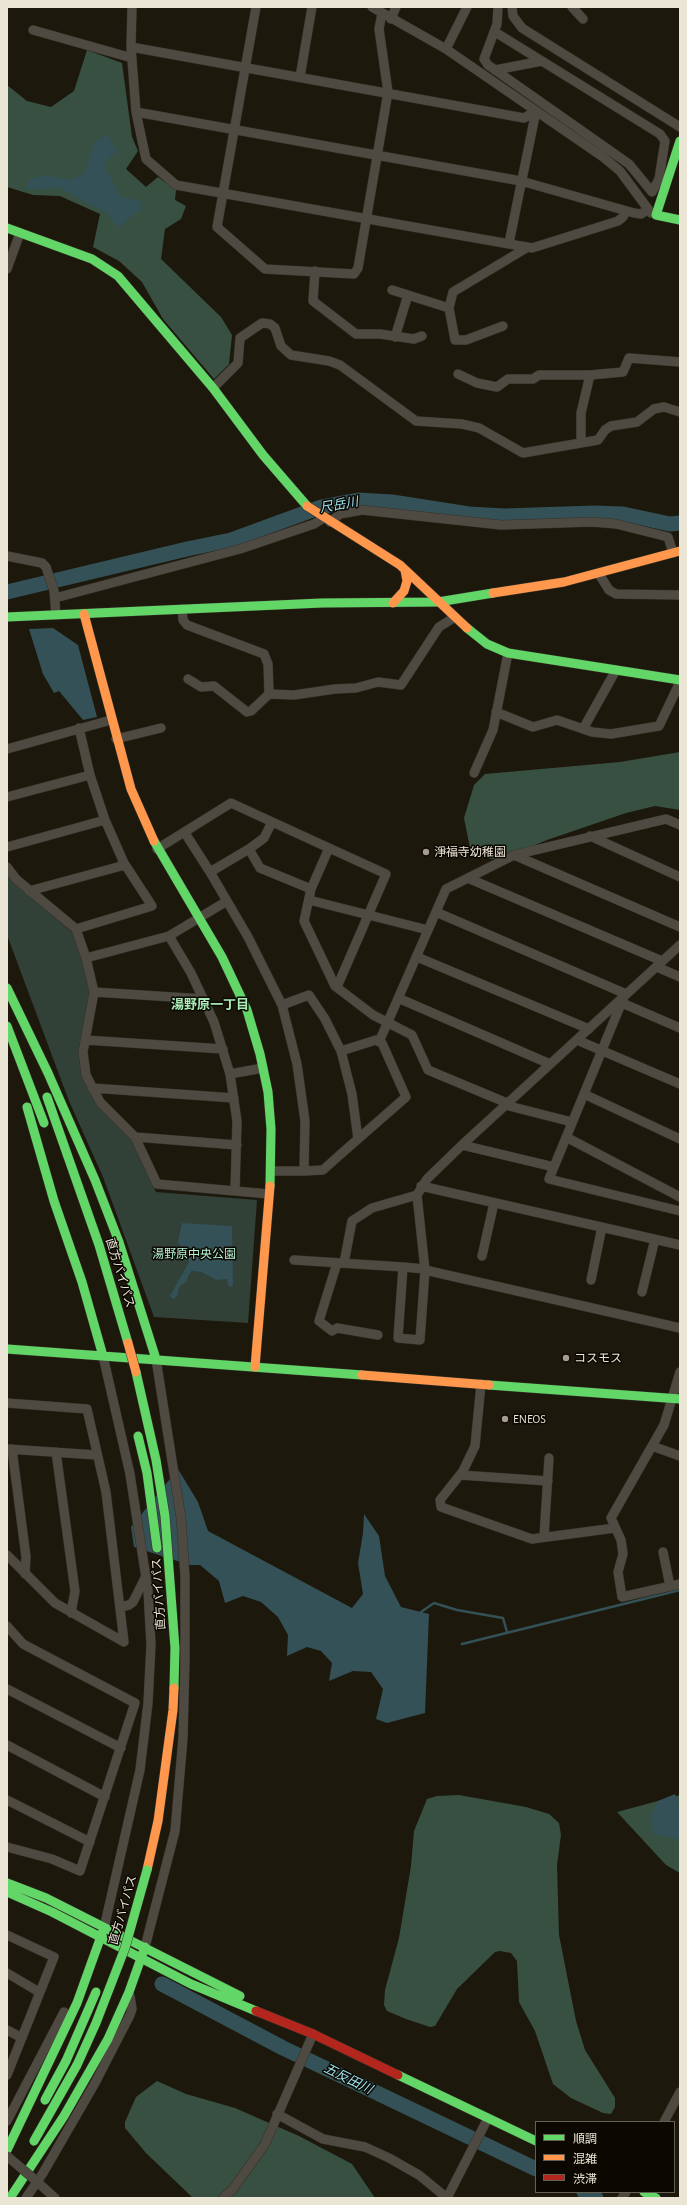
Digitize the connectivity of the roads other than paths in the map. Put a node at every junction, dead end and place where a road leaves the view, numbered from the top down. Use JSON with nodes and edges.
{"nodes":[{"id":1,"x":132,"y":7,"type":"edge"},
{"id":2,"x":256,"y":7,"type":"edge"},
{"id":3,"x":312,"y":7,"type":"edge"},
{"id":4,"x":372,"y":7,"type":"edge"},
{"id":5,"x":396,"y":7,"type":"edge"},
{"id":6,"x":467,"y":7,"type":"edge"},
{"id":7,"x":498,"y":7,"type":"edge"},
{"id":8,"x":512,"y":7,"type":"edge"},
{"id":9,"x":572,"y":7,"type":"edge"},
{"id":10,"x":382,"y":13,"type":"junction"},
{"id":11,"x":391,"y":19,"type":"junction"},
{"id":12,"x":583,"y":19,"type":"dead end"},
{"id":13,"x":33,"y":30,"type":"dead end"},
{"id":14,"x":495,"y":32,"type":"junction"},
{"id":15,"x":131,"y":47,"type":"junction"},
{"id":16,"x":446,"y":50,"type":"junction"},
{"id":17,"x":132,"y":58,"type":"junction"},
{"id":18,"x":542,"y":61,"type":"junction"},
{"id":19,"x":244,"y":68,"type":"junction"},
{"id":20,"x":495,"y":70,"type":"junction"},
{"id":21,"x":300,"y":77,"type":"junction"},
{"id":22,"x":388,"y":92,"type":"junction"},
{"id":23,"x":536,"y":111,"type":"junction"},
{"id":24,"x":136,"y":112,"type":"junction"},
{"id":25,"x":551,"y":115,"type":"junction"},
{"id":26,"x":680,"y":127,"type":"edge"},
{"id":27,"x":234,"y":129,"type":"junction"},
{"id":28,"x":680,"y":141,"type":"edge"},
{"id":29,"x":377,"y":155,"type":"junction"},
{"id":30,"x":663,"y":180,"type":"junction"},
{"id":31,"x":521,"y":181,"type":"junction"},
{"id":32,"x":223,"y":193,"type":"junction"},
{"id":33,"x":647,"y":210,"type":"junction"},
{"id":34,"x":626,"y":211,"type":"junction"},
{"id":35,"x":656,"y":215,"type":"junction"},
{"id":36,"x":366,"y":219,"type":"junction"},
{"id":37,"x":680,"y":220,"type":"edge"},
{"id":38,"x":7,"y":228,"type":"edge"},
{"id":39,"x":20,"y":233,"type":"junction"},
{"id":40,"x":509,"y":243,"type":"junction"},
{"id":41,"x":528,"y":247,"type":"junction"},
{"id":42,"x":7,"y":269,"type":"edge"},
{"id":43,"x":315,"y":271,"type":"junction"},
{"id":44,"x":392,"y":290,"type":"dead end"},
{"id":45,"x":408,"y":295,"type":"junction"},
{"id":46,"x":449,"y":308,"type":"junction"},
{"id":47,"x":503,"y":326,"type":"dead end"},
{"id":48,"x":422,"y":336,"type":"dead end"},
{"id":49,"x":395,"y":337,"type":"junction"},
{"id":50,"x":680,"y":362,"type":"edge"},
{"id":51,"x":458,"y":374,"type":"dead end"},
{"id":52,"x":590,"y":375,"type":"junction"},
{"id":53,"x":213,"y":388,"type":"junction"},
{"id":54,"x":680,"y":412,"type":"edge"},
{"id":55,"x":581,"y":443,"type":"junction"},
{"id":56,"x":325,"y":519,"type":"junction"},
{"id":57,"x":677,"y":552,"type":"edge"},
{"id":58,"x":7,"y":556,"type":"edge"},
{"id":59,"x":405,"y":570,"type":"junction"},
{"id":60,"x":600,"y":574,"type":"junction"},
{"id":61,"x":680,"y":594,"type":"edge"},
{"id":62,"x":55,"y":598,"type":"junction"},
{"id":63,"x":438,"y":602,"type":"junction"},
{"id":64,"x":393,"y":603,"type":"junction"},
{"id":65,"x":182,"y":610,"type":"junction"},
{"id":66,"x":84,"y":614,"type":"junction"},
{"id":67,"x":56,"y":615,"type":"junction"},
{"id":68,"x":7,"y":617,"type":"edge"},
{"id":69,"x":455,"y":617,"type":"junction"},
{"id":70,"x":508,"y":653,"type":"junction"},
{"id":71,"x":616,"y":670,"type":"junction"},
{"id":72,"x":188,"y":678,"type":"dead end"},
{"id":73,"x":680,"y":681,"type":"edge"},
{"id":74,"x":269,"y":694,"type":"junction"},
{"id":75,"x":496,"y":712,"type":"junction"},
{"id":76,"x":111,"y":720,"type":"junction"},
{"id":77,"x":161,"y":727,"type":"dead end"},
{"id":78,"x":79,"y":728,"type":"junction"},
{"id":79,"x":583,"y":730,"type":"junction"},
{"id":80,"x":116,"y":738,"type":"junction"},
{"id":81,"x":7,"y":749,"type":"edge"},
{"id":82,"x":474,"y":773,"type":"dead end"},
{"id":83,"x":90,"y":775,"type":"junction"},
{"id":84,"x":7,"y":797,"type":"edge"},
{"id":85,"x":105,"y":820,"type":"junction"},
{"id":86,"x":272,"y":822,"type":"junction"},
{"id":87,"x":680,"y":825,"type":"edge"},
{"id":88,"x":185,"y":833,"type":"junction"},
{"id":89,"x":590,"y":836,"type":"junction"},
{"id":90,"x":7,"y":847,"type":"edge"},
{"id":91,"x":329,"y":848,"type":"junction"},
{"id":92,"x":249,"y":849,"type":"junction"},
{"id":93,"x":157,"y":850,"type":"junction"},
{"id":94,"x":514,"y":855,"type":"junction"},
{"id":95,"x":125,"y":865,"type":"junction"},
{"id":96,"x":7,"y":867,"type":"edge"},
{"id":97,"x":210,"y":872,"type":"junction"},
{"id":98,"x":680,"y":877,"type":"edge"},
{"id":99,"x":470,"y":878,"type":"junction"},
{"id":100,"x":311,"y":889,"type":"junction"},
{"id":101,"x":29,"y":891,"type":"junction"},
{"id":102,"x":309,"y":900,"type":"junction"},
{"id":103,"x":227,"y":901,"type":"junction"},
{"id":104,"x":436,"y":912,"type":"junction"},
{"id":105,"x":367,"y":914,"type":"junction"},
{"id":106,"x":198,"y":918,"type":"junction"},
{"id":107,"x":680,"y":927,"type":"edge"},
{"id":108,"x":76,"y":930,"type":"junction"},
{"id":109,"x":428,"y":930,"type":"junction"},
{"id":110,"x":168,"y":936,"type":"junction"},
{"id":111,"x":680,"y":945,"type":"edge"},
{"id":112,"x":417,"y":956,"type":"junction"},
{"id":113,"x":86,"y":958,"type":"junction"},
{"id":114,"x":659,"y":964,"type":"junction"},
{"id":115,"x":680,"y":977,"type":"edge"},
{"id":116,"x":337,"y":987,"type":"junction"},
{"id":117,"x":7,"y":988,"type":"edge"},
{"id":118,"x":94,"y":992,"type":"junction"},
{"id":119,"x":398,"y":998,"type":"junction"},
{"id":120,"x":624,"y":998,"type":"junction"},
{"id":121,"x":204,"y":999,"type":"junction"},
{"id":122,"x":282,"y":1005,"type":"junction"},
{"id":123,"x":387,"y":1023,"type":"junction"},
{"id":124,"x":7,"y":1026,"type":"edge"},
{"id":125,"x":589,"y":1028,"type":"junction"},
{"id":126,"x":680,"y":1028,"type":"edge"},
{"id":127,"x":85,"y":1040,"type":"junction"},
{"id":128,"x":577,"y":1040,"type":"junction"},
{"id":129,"x":7,"y":1041,"type":"edge"},
{"id":130,"x":379,"y":1042,"type":"junction"},
{"id":131,"x":222,"y":1049,"type":"junction"},
{"id":132,"x":602,"y":1050,"type":"junction"},
{"id":133,"x":340,"y":1051,"type":"junction"},
{"id":134,"x":550,"y":1064,"type":"junction"},
{"id":135,"x":263,"y":1068,"type":"junction"},
{"id":136,"x":230,"y":1074,"type":"junction"},
{"id":137,"x":680,"y":1084,"type":"edge"},
{"id":138,"x":92,"y":1088,"type":"junction"},
{"id":139,"x":584,"y":1094,"type":"junction"},
{"id":140,"x":234,"y":1098,"type":"junction"},
{"id":141,"x":506,"y":1104,"type":"junction"},
{"id":142,"x":572,"y":1122,"type":"junction"},
{"id":143,"x":47,"y":1130,"type":"dead end"},
{"id":144,"x":135,"y":1137,"type":"junction"},
{"id":145,"x":566,"y":1137,"type":"junction"},
{"id":146,"x":358,"y":1140,"type":"junction"},
{"id":147,"x":680,"y":1140,"type":"edge"},
{"id":148,"x":237,"y":1145,"type":"junction"},
{"id":149,"x":462,"y":1145,"type":"junction"},
{"id":150,"x":58,"y":1159,"type":"dead end"},
{"id":151,"x":554,"y":1167,"type":"junction"},
{"id":152,"x":271,"y":1171,"type":"junction"},
{"id":153,"x":304,"y":1172,"type":"junction"},
{"id":154,"x":421,"y":1186,"type":"junction"},
{"id":155,"x":69,"y":1189,"type":"dead end"},
{"id":156,"x":235,"y":1191,"type":"junction"},
{"id":157,"x":269,"y":1194,"type":"junction"},
{"id":158,"x":417,"y":1195,"type":"junction"},
{"id":159,"x":680,"y":1197,"type":"edge"},
{"id":160,"x":494,"y":1203,"type":"junction"},
{"id":161,"x":680,"y":1211,"type":"edge"},
{"id":162,"x":602,"y":1227,"type":"junction"},
{"id":163,"x":655,"y":1239,"type":"junction"},
{"id":164,"x":680,"y":1245,"type":"edge"},
{"id":165,"x":482,"y":1256,"type":"dead end"},
{"id":166,"x":294,"y":1260,"type":"dead end"},
{"id":167,"x":340,"y":1263,"type":"junction"},
{"id":168,"x":403,"y":1267,"type":"junction"},
{"id":169,"x":425,"y":1270,"type":"junction"},
{"id":170,"x":591,"y":1280,"type":"dead end"},
{"id":171,"x":642,"y":1292,"type":"dead end"},
{"id":172,"x":680,"y":1328,"type":"edge"},
{"id":173,"x":378,"y":1334,"type":"dead end"},
{"id":174,"x":7,"y":1349,"type":"edge"},
{"id":175,"x":120,"y":1350,"type":"dead end"},
{"id":176,"x":103,"y":1356,"type":"junction"},
{"id":177,"x":156,"y":1359,"type":"junction"},
{"id":178,"x":123,"y":1365,"type":"dead end"},
{"id":179,"x":255,"y":1366,"type":"junction"},
{"id":180,"x":680,"y":1372,"type":"edge"},
{"id":181,"x":481,"y":1384,"type":"junction"},
{"id":182,"x":676,"y":1399,"type":"edge"},
{"id":183,"x":7,"y":1402,"type":"edge"},
{"id":184,"x":136,"y":1426,"type":"dead end"},
{"id":185,"x":652,"y":1446,"type":"junction"},
{"id":186,"x":10,"y":1449,"type":"edge"},
{"id":187,"x":56,"y":1452,"type":"junction"},
{"id":188,"x":97,"y":1455,"type":"junction"},
{"id":189,"x":680,"y":1456,"type":"edge"},
{"id":190,"x":549,"y":1458,"type":"dead end"},
{"id":191,"x":460,"y":1475,"type":"junction"},
{"id":192,"x":548,"y":1481,"type":"junction"},
{"id":193,"x":615,"y":1528,"type":"junction"},
{"id":194,"x":544,"y":1537,"type":"junction"},
{"id":195,"x":663,"y":1552,"type":"dead end"},
{"id":196,"x":7,"y":1554,"type":"edge"},
{"id":197,"x":158,"y":1556,"type":"dead end"},
{"id":198,"x":159,"y":1570,"type":"dead end"},
{"id":199,"x":25,"y":1574,"type":"junction"},
{"id":200,"x":146,"y":1576,"type":"junction"},
{"id":201,"x":680,"y":1584,"type":"edge"},
{"id":202,"x":670,"y":1586,"type":"junction"},
{"id":203,"x":162,"y":1606,"type":"dead end"},
{"id":204,"x":120,"y":1607,"type":"junction"},
{"id":205,"x":72,"y":1613,"type":"junction"},
{"id":206,"x":7,"y":1626,"type":"edge"},
{"id":207,"x":7,"y":1688,"type":"edge"},
{"id":208,"x":7,"y":1746,"type":"edge"},
{"id":209,"x":121,"y":1748,"type":"junction"},
{"id":210,"x":105,"y":1797,"type":"junction"},
{"id":211,"x":7,"y":1800,"type":"edge"},
{"id":212,"x":90,"y":1842,"type":"junction"},
{"id":213,"x":7,"y":1847,"type":"edge"},
{"id":214,"x":7,"y":1883,"type":"edge"},
{"id":215,"x":7,"y":1892,"type":"edge"},
{"id":216,"x":121,"y":1921,"type":"dead end"},
{"id":217,"x":104,"y":1928,"type":"junction"},
{"id":218,"x":7,"y":1935,"type":"edge"},
{"id":219,"x":100,"y":1937,"type":"junction"},
{"id":220,"x":145,"y":1947,"type":"junction"},
{"id":221,"x":110,"y":1956,"type":"dead end"},
{"id":222,"x":141,"y":1958,"type":"junction"},
{"id":223,"x":7,"y":1973,"type":"edge"},
{"id":224,"x":99,"y":1984,"type":"dead end"},
{"id":225,"x":39,"y":1992,"type":"junction"},
{"id":226,"x":129,"y":1992,"type":"junction"},
{"id":227,"x":76,"y":2004,"type":"junction"},
{"id":228,"x":7,"y":2030,"type":"edge"},
{"id":229,"x":313,"y":2034,"type":"junction"},
{"id":230,"x":22,"y":2038,"type":"junction"},
{"id":231,"x":7,"y":2075,"type":"edge"},
{"id":232,"x":680,"y":2092,"type":"edge"},
{"id":233,"x":41,"y":2107,"type":"dead end"},
{"id":234,"x":277,"y":2114,"type":"junction"},
{"id":235,"x":488,"y":2118,"type":"junction"},
{"id":236,"x":7,"y":2121,"type":"edge"},
{"id":237,"x":665,"y":2121,"type":"edge"},
{"id":238,"x":535,"y":2141,"type":"edge"},
{"id":239,"x":19,"y":2147,"type":"dead end"},
{"id":240,"x":7,"y":2150,"type":"edge"},
{"id":241,"x":7,"y":2156,"type":"edge"},
{"id":242,"x":7,"y":2166,"type":"edge"},
{"id":243,"x":35,"y":2180,"type":"junction"},
{"id":244,"x":7,"y":2190,"type":"edge"},
{"id":245,"x":646,"y":2193,"type":"edge"},
{"id":246,"x":10,"y":2198,"type":"edge"},
{"id":247,"x":26,"y":2198,"type":"edge"},
{"id":248,"x":55,"y":2198,"type":"edge"},
{"id":249,"x":223,"y":2198,"type":"edge"},
{"id":250,"x":447,"y":2198,"type":"edge"},
{"id":251,"x":656,"y":2198,"type":"edge"}],
"edges":[{"from":1,"to":15,"type":"street"},
{"from":2,"to":19,"type":"street"},
{"from":3,"to":21,"type":"street"},
{"from":4,"to":10,"type":"street"},
{"from":5,"to":11,"type":"street"},
{"from":6,"to":16,"type":"street"},
{"from":7,"to":14,"type":"street"},
{"from":8,"to":26,"type":"street"},
{"from":9,"to":12,"type":"street"},
{"from":10,"to":11,"type":"street"},
{"from":10,"to":22,"type":"street"},
{"from":11,"to":16,"type":"street"},
{"from":13,"to":17,"type":"street"},
{"from":14,"to":18,"type":"street"},
{"from":14,"to":20,"type":"street"},
{"from":15,"to":17,"type":"street"},
{"from":15,"to":19,"type":"street"},
{"from":16,"to":23,"type":"street"},
{"from":17,"to":24,"type":"street"},
{"from":18,"to":20,"type":"street"},
{"from":18,"to":30,"type":"street"},
{"from":19,"to":21,"type":"street"},
{"from":19,"to":27,"type":"street"},
{"from":20,"to":25,"type":"street"},
{"from":21,"to":22,"type":"street"},
{"from":22,"to":23,"type":"street"},
{"from":22,"to":29,"type":"street"},
{"from":23,"to":25,"type":"street"},
{"from":23,"to":31,"type":"street"},
{"from":24,"to":27,"type":"street"},
{"from":24,"to":32,"type":"street"},
{"from":25,"to":30,"type":"street"},
{"from":25,"to":33,"type":"street"},
{"from":27,"to":29,"type":"street"},
{"from":27,"to":32,"type":"street"},
{"from":28,"to":30,"type":"main road"},
{"from":29,"to":31,"type":"street"},
{"from":29,"to":36,"type":"street"},
{"from":30,"to":35,"type":"main road"},
{"from":31,"to":34,"type":"street"},
{"from":31,"to":40,"type":"street"},
{"from":32,"to":36,"type":"street"},
{"from":32,"to":43,"type":"street"},
{"from":33,"to":34,"type":"street"},
{"from":33,"to":35,"type":"street"},
{"from":34,"to":41,"type":"street"},
{"from":35,"to":37,"type":"main road"},
{"from":36,"to":40,"type":"street"},
{"from":36,"to":43,"type":"street"},
{"from":38,"to":39,"type":"main road"},
{"from":39,"to":42,"type":"street"},
{"from":39,"to":53,"type":"main road"},
{"from":40,"to":41,"type":"street"},
{"from":41,"to":46,"type":"street"},
{"from":43,"to":49,"type":"street"},
{"from":44,"to":45,"type":"street"},
{"from":45,"to":46,"type":"street"},
{"from":45,"to":49,"type":"street"},
{"from":46,"to":47,"type":"street"},
{"from":48,"to":49,"type":"street"},
{"from":50,"to":52,"type":"street"},
{"from":51,"to":52,"type":"street"},
{"from":52,"to":55,"type":"street"},
{"from":53,"to":55,"type":"street"},
{"from":53,"to":56,"type":"main road"},
{"from":54,"to":55,"type":"street"},
{"from":56,"to":57,"type":"street"},
{"from":56,"to":59,"type":"main road"},
{"from":56,"to":62,"type":"street"},
{"from":57,"to":60,"type":"main road"},
{"from":58,"to":62,"type":"street"},
{"from":59,"to":63,"type":"main road"},
{"from":59,"to":64,"type":"main road"},
{"from":60,"to":61,"type":"street"},
{"from":60,"to":63,"type":"main road"},
{"from":62,"to":67,"type":"street"},
{"from":63,"to":64,"type":"main road"},
{"from":63,"to":69,"type":"main road"},
{"from":64,"to":65,"type":"main road"},
{"from":65,"to":66,"type":"main road"},
{"from":65,"to":74,"type":"street"},
{"from":66,"to":67,"type":"main road"},
{"from":66,"to":76,"type":"main road"},
{"from":67,"to":68,"type":"main road"},
{"from":69,"to":70,"type":"main road"},
{"from":69,"to":74,"type":"street"},
{"from":70,"to":71,"type":"main road"},
{"from":70,"to":75,"type":"street"},
{"from":71,"to":73,"type":"main road"},
{"from":71,"to":79,"type":"street"},
{"from":72,"to":74,"type":"street"},
{"from":73,"to":79,"type":"street"},
{"from":75,"to":79,"type":"street"},
{"from":75,"to":82,"type":"street"},
{"from":76,"to":78,"type":"street"},
{"from":76,"to":80,"type":"main road"},
{"from":77,"to":80,"type":"street"},
{"from":78,"to":81,"type":"street"},
{"from":78,"to":83,"type":"street"},
{"from":80,"to":93,"type":"main road"},
{"from":83,"to":84,"type":"street"},
{"from":83,"to":85,"type":"street"},
{"from":85,"to":90,"type":"street"},
{"from":85,"to":95,"type":"street"},
{"from":86,"to":88,"type":"street"},
{"from":86,"to":91,"type":"street"},
{"from":86,"to":92,"type":"street"},
{"from":87,"to":89,"type":"street"},
{"from":88,"to":93,"type":"street"},
{"from":88,"to":97,"type":"street"},
{"from":89,"to":94,"type":"street"},
{"from":89,"to":98,"type":"street"},
{"from":91,"to":100,"type":"street"},
{"from":91,"to":105,"type":"street"},
{"from":92,"to":97,"type":"street"},
{"from":92,"to":100,"type":"street"},
{"from":93,"to":106,"type":"main road"},
{"from":94,"to":99,"type":"street"},
{"from":94,"to":107,"type":"street"},
{"from":95,"to":101,"type":"street"},
{"from":95,"to":108,"type":"street"},
{"from":96,"to":101,"type":"street"},
{"from":97,"to":103,"type":"street"},
{"from":99,"to":104,"type":"street"},
{"from":99,"to":114,"type":"street"},
{"from":100,"to":102,"type":"street"},
{"from":101,"to":108,"type":"street"},
{"from":102,"to":105,"type":"street"},
{"from":102,"to":116,"type":"street"},
{"from":103,"to":106,"type":"street"},
{"from":103,"to":122,"type":"street"},
{"from":104,"to":109,"type":"street"},
{"from":104,"to":120,"type":"street"},
{"from":105,"to":109,"type":"street"},
{"from":105,"to":116,"type":"street"},
{"from":106,"to":110,"type":"street"},
{"from":106,"to":135,"type":"main road"},
{"from":108,"to":113,"type":"street"},
{"from":109,"to":112,"type":"street"},
{"from":110,"to":113,"type":"street"},
{"from":110,"to":121,"type":"street"},
{"from":111,"to":114,"type":"street"},
{"from":112,"to":119,"type":"street"},
{"from":112,"to":125,"type":"street"},
{"from":113,"to":118,"type":"street"},
{"from":114,"to":115,"type":"street"},
{"from":114,"to":120,"type":"street"},
{"from":116,"to":123,"type":"street"},
{"from":117,"to":177,"type":"main road"},
{"from":117,"to":244,"type":"main road","name":"直方バイパス","bridge":true},
{"from":118,"to":121,"type":"street"},
{"from":118,"to":127,"type":"street"},
{"from":119,"to":123,"type":"street"},
{"from":119,"to":134,"type":"street"},
{"from":120,"to":125,"type":"street"},
{"from":120,"to":126,"type":"street"},
{"from":120,"to":132,"type":"street"},
{"from":121,"to":131,"type":"street"},
{"from":122,"to":133,"type":"street"},
{"from":122,"to":153,"type":"street"},
{"from":123,"to":130,"type":"street"},
{"from":123,"to":141,"type":"street"},
{"from":124,"to":143,"type":"main road"},
{"from":125,"to":128,"type":"street"},
{"from":127,"to":131,"type":"street"},
{"from":127,"to":138,"type":"street"},
{"from":128,"to":132,"type":"street"},
{"from":128,"to":134,"type":"street"},
{"from":129,"to":176,"type":"main road"},
{"from":130,"to":133,"type":"street"},
{"from":130,"to":146,"type":"street"},
{"from":131,"to":136,"type":"street"},
{"from":132,"to":137,"type":"street"},
{"from":132,"to":139,"type":"street"},
{"from":133,"to":146,"type":"street"},
{"from":134,"to":141,"type":"street"},
{"from":135,"to":136,"type":"street"},
{"from":135,"to":152,"type":"main road"},
{"from":136,"to":140,"type":"street"},
{"from":138,"to":140,"type":"street"},
{"from":138,"to":144,"type":"street"},
{"from":139,"to":142,"type":"street"},
{"from":139,"to":147,"type":"street"},
{"from":140,"to":148,"type":"street"},
{"from":141,"to":142,"type":"street"},
{"from":141,"to":149,"type":"street"},
{"from":142,"to":145,"type":"street"},
{"from":144,"to":148,"type":"street"},
{"from":144,"to":156,"type":"street"},
{"from":145,"to":151,"type":"street"},
{"from":145,"to":159,"type":"street"},
{"from":146,"to":153,"type":"street"},
{"from":148,"to":156,"type":"street"},
{"from":149,"to":151,"type":"street"},
{"from":149,"to":154,"type":"street"},
{"from":150,"to":155,"type":"main road"},
{"from":151,"to":161,"type":"street"},
{"from":152,"to":153,"type":"street"},
{"from":152,"to":157,"type":"main road"},
{"from":154,"to":158,"type":"street"},
{"from":154,"to":160,"type":"street"},
{"from":156,"to":157,"type":"street"},
{"from":157,"to":179,"type":"main road"},
{"from":158,"to":167,"type":"street"},
{"from":158,"to":169,"type":"street"},
{"from":160,"to":162,"type":"street"},
{"from":160,"to":165,"type":"street"},
{"from":162,"to":163,"type":"street"},
{"from":162,"to":170,"type":"street"},
{"from":163,"to":164,"type":"street"},
{"from":163,"to":171,"type":"street"},
{"from":166,"to":167,"type":"street"},
{"from":167,"to":168,"type":"street"},
{"from":167,"to":173,"type":"street"},
{"from":168,"to":169,"type":"street"},
{"from":168,"to":169,"type":"street"},
{"from":169,"to":172,"type":"street"},
{"from":174,"to":176,"type":"main road"},
{"from":175,"to":178,"type":"main road"},
{"from":176,"to":177,"type":"main road"},
{"from":176,"to":200,"type":"street"},
{"from":177,"to":179,"type":"main road"},
{"from":177,"to":220,"type":"street"},
{"from":179,"to":181,"type":"main road"},
{"from":180,"to":182,"type":"street"},
{"from":181,"to":182,"type":"main road"},
{"from":181,"to":191,"type":"street"},
{"from":182,"to":185,"type":"street"},
{"from":183,"to":188,"type":"street"},
{"from":184,"to":197,"type":"main road","name":"直方バイパス"},
{"from":185,"to":189,"type":"street"},
{"from":185,"to":193,"type":"street"},
{"from":186,"to":187,"type":"street"},
{"from":186,"to":199,"type":"street"},
{"from":187,"to":188,"type":"street"},
{"from":187,"to":205,"type":"street"},
{"from":188,"to":204,"type":"street"},
{"from":190,"to":192,"type":"street"},
{"from":191,"to":192,"type":"street"},
{"from":191,"to":194,"type":"street"},
{"from":192,"to":194,"type":"street"},
{"from":193,"to":194,"type":"street"},
{"from":193,"to":202,"type":"street"},
{"from":195,"to":202,"type":"street"},
{"from":196,"to":199,"type":"street"},
{"from":198,"to":203,"type":"main road","name":"直方バイパス"},
{"from":199,"to":205,"type":"street"},
{"from":200,"to":204,"type":"street"},
{"from":200,"to":217,"type":"street"},
{"from":201,"to":202,"type":"street"},
{"from":204,"to":205,"type":"street"},
{"from":206,"to":209,"type":"street"},
{"from":207,"to":209,"type":"street"},
{"from":208,"to":210,"type":"street"},
{"from":209,"to":210,"type":"street"},
{"from":210,"to":212,"type":"street"},
{"from":211,"to":212,"type":"street"},
{"from":212,"to":213,"type":"street"},
{"from":214,"to":217,"type":"main road"},
{"from":215,"to":219,"type":"main road"},
{"from":216,"to":221,"type":"main road","name":"直方バイパス"},
{"from":217,"to":219,"type":"main road"},
{"from":217,"to":220,"type":"main road"},
{"from":218,"to":225,"type":"street"},
{"from":219,"to":222,"type":"main road"},
{"from":219,"to":227,"type":"main road"},
{"from":220,"to":222,"type":"main road"},
{"from":220,"to":229,"type":"main road"},
{"from":222,"to":226,"type":"main road"},
{"from":222,"to":229,"type":"main road"},
{"from":223,"to":225,"type":"street"},
{"from":224,"to":233,"type":"main road","bridge":true},
{"from":225,"to":230,"type":"street"},
{"from":226,"to":243,"type":"street"},
{"from":226,"to":246,"type":"main road"},
{"from":227,"to":236,"type":"street"},
{"from":227,"to":240,"type":"main road"},
{"from":228,"to":230,"type":"street"},
{"from":229,"to":234,"type":"street"},
{"from":229,"to":235,"type":"main road"},
{"from":230,"to":231,"type":"street"},
{"from":232,"to":237,"type":"street"},
{"from":234,"to":249,"type":"street"},
{"from":234,"to":250,"type":"street"},
{"from":235,"to":238,"type":"main road"},
{"from":235,"to":250,"type":"street"},
{"from":239,"to":242,"type":"main road"},
{"from":241,"to":243,"type":"street","bridge":true},
{"from":243,"to":247,"type":"street"},
{"from":243,"to":248,"type":"street"},
{"from":245,"to":251,"type":"main road"}]}
